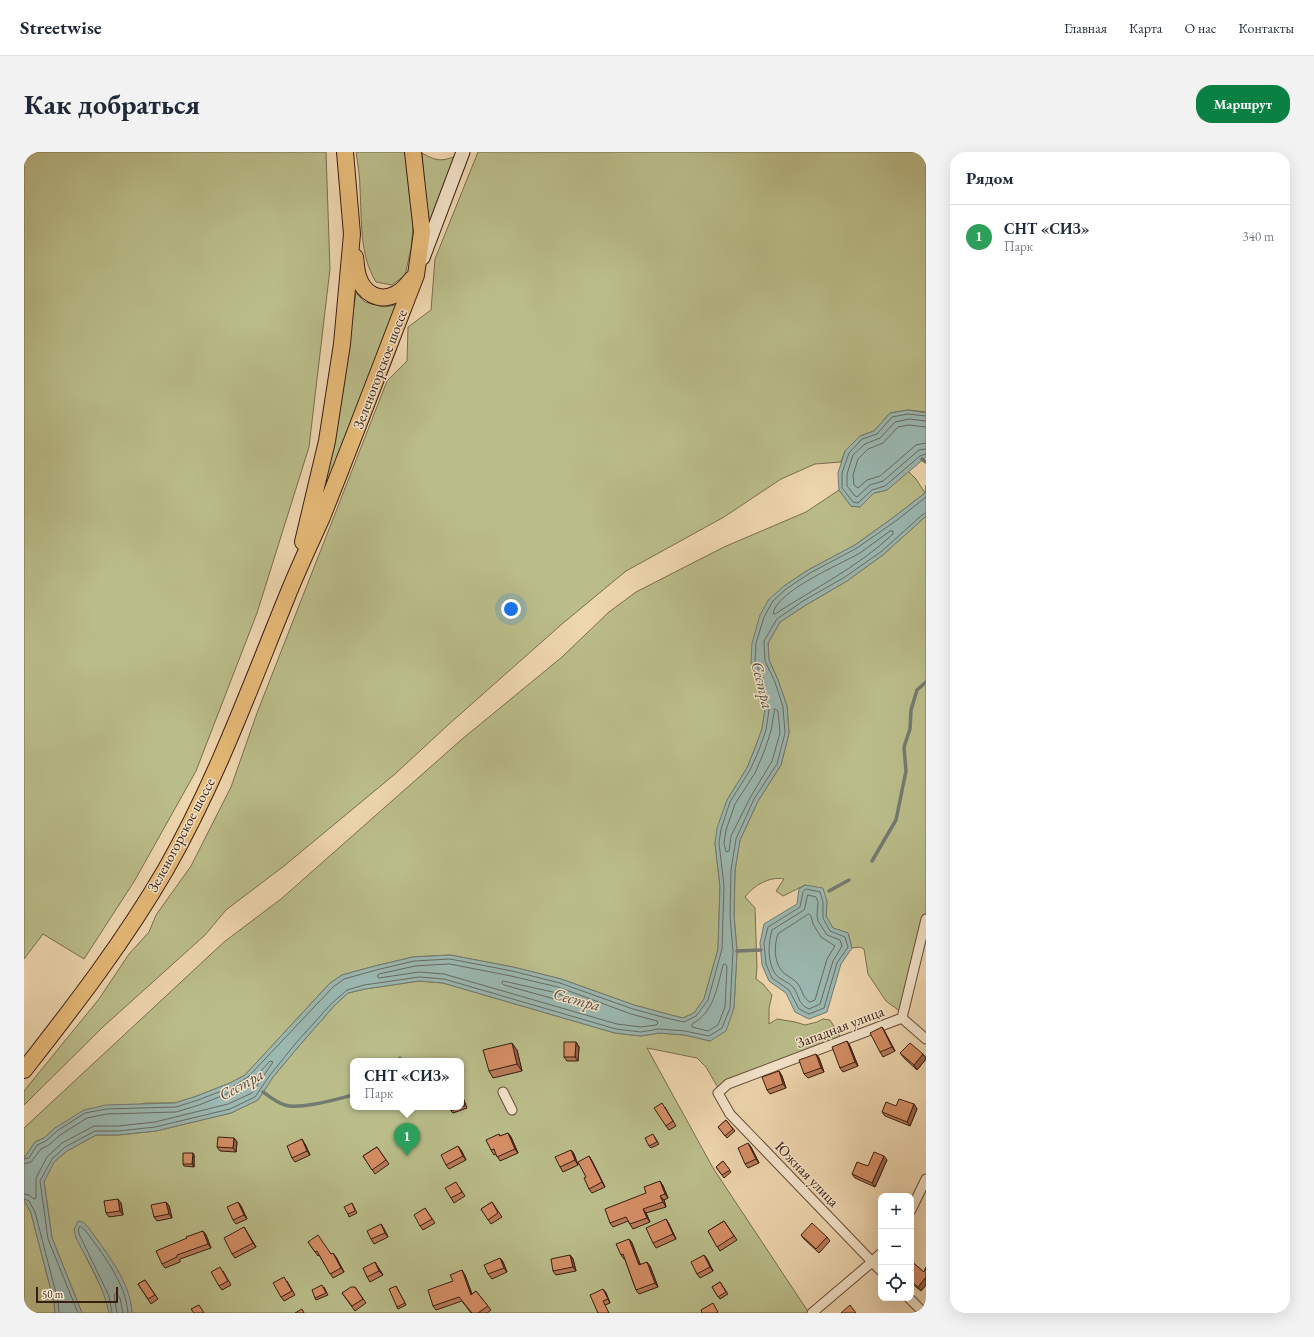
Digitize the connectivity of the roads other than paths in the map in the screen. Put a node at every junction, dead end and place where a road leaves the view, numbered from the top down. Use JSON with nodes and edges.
{"nodes":[{"id":1,"x":345,"y":152,"type":"edge"},
{"id":2,"x":413,"y":152,"type":"edge"},
{"id":3,"x":463,"y":152,"type":"edge"},
{"id":4,"x":352,"y":234,"type":"junction"},
{"id":5,"x":416,"y":275,"type":"junction"},
{"id":6,"x":295,"y":576,"type":"junction"},
{"id":7,"x":926,"y":919,"type":"edge"},
{"id":8,"x":902,"y":1018,"type":"junction"},
{"id":9,"x":926,"y":1039,"type":"edge"},
{"id":10,"x":24,"y":1070,"type":"edge"},
{"id":11,"x":503,"y":1092,"type":"dead end"},
{"id":12,"x":718,"y":1093,"type":"joint"},
{"id":13,"x":512,"y":1110,"type":"dead end"},
{"id":14,"x":926,"y":1179,"type":"edge"},
{"id":15,"x":914,"y":1204,"type":"edge"},
{"id":16,"x":878,"y":1256,"type":"edge"},
{"id":17,"x":872,"y":1262,"type":"junction"},
{"id":18,"x":878,"y":1268,"type":"edge"},
{"id":19,"x":912,"y":1301,"type":"edge"},
{"id":20,"x":812,"y":1313,"type":"edge"},
{"id":21,"x":924,"y":1313,"type":"edge"}],
"edges":[{"from":1,"to":4,"type":"highway","name":"Зеленогорское шоссе"},
{"from":2,"to":5,"type":"highway","name":"Зеленогорское шоссе"},
{"from":3,"to":5,"type":"main road"},
{"from":4,"to":5,"type":"highway"},
{"from":4,"to":6,"type":"highway","name":"Зеленогорское шоссе"},
{"from":5,"to":6,"type":"highway","name":"Зеленогорское шоссе"},
{"from":6,"to":10,"type":"highway","name":"Зеленогорское шоссе"},
{"from":7,"to":8,"type":"street","name":"Западная улица"},
{"from":8,"to":9,"type":"street"},
{"from":8,"to":12,"type":"street","name":"Западная улица"},
{"from":11,"to":13,"type":"street"},
{"from":12,"to":17,"type":"street","name":"Южная улица"},
{"from":14,"to":15,"type":"street"},
{"from":16,"to":17,"type":"street"},
{"from":17,"to":18,"type":"street","name":"Южная улица"},
{"from":17,"to":20,"type":"street"},
{"from":19,"to":21,"type":"street"}]}
